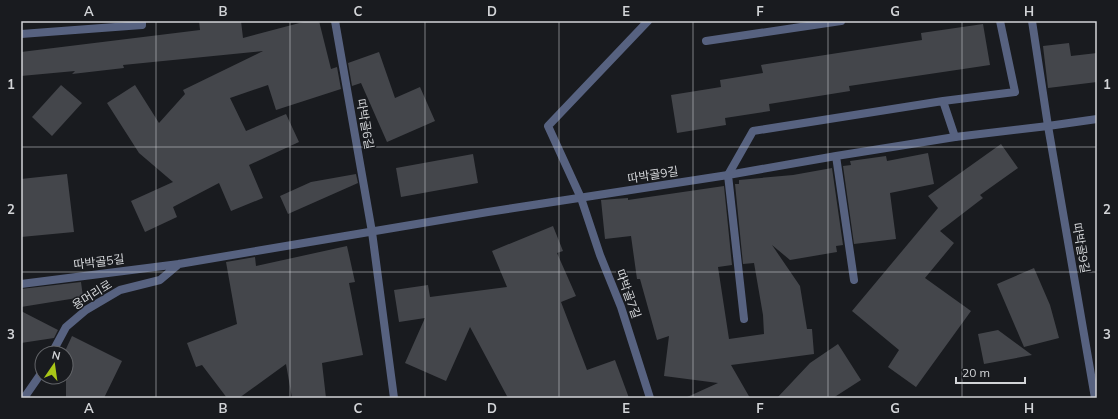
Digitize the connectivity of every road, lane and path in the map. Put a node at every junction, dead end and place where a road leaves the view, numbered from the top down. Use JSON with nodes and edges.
{"nodes":[{"id":1,"x":335,"y":21,"type":"edge"},
{"id":2,"x":648,"y":21,"type":"edge"},
{"id":3,"x":841,"y":21,"type":"edge"},
{"id":4,"x":1000,"y":21,"type":"edge"},
{"id":5,"x":1032,"y":21,"type":"edge"},
{"id":6,"x":142,"y":23,"type":"edge"},
{"id":7,"x":21,"y":34,"type":"edge"},
{"id":8,"x":706,"y":41,"type":"dead end"},
{"id":9,"x":943,"y":101,"type":"junction"},
{"id":10,"x":1097,"y":119,"type":"edge"},
{"id":11,"x":1048,"y":126,"type":"junction"},
{"id":12,"x":955,"y":137,"type":"junction"},
{"id":13,"x":836,"y":156,"type":"junction"},
{"id":14,"x":728,"y":175,"type":"junction"},
{"id":15,"x":581,"y":198,"type":"junction"},
{"id":16,"x":372,"y":232,"type":"junction"},
{"id":17,"x":179,"y":264,"type":"junction"},
{"id":18,"x":854,"y":280,"type":"dead end"},
{"id":19,"x":21,"y":284,"type":"edge"},
{"id":20,"x":744,"y":319,"type":"dead end"},
{"id":21,"x":56,"y":345,"type":"edge"},
{"id":22,"x":34,"y":384,"type":"edge"},
{"id":23,"x":24,"y":398,"type":"edge"},
{"id":24,"x":394,"y":398,"type":"edge"},
{"id":25,"x":650,"y":398,"type":"edge"},
{"id":26,"x":1095,"y":398,"type":"edge"}],
"edges":[{"from":1,"to":16,"type":"street","name":"따박골6길"},
{"from":2,"to":15,"type":"street","name":"따박골7길"},
{"from":3,"to":8,"type":"street"},
{"from":4,"to":9,"type":"street"},
{"from":5,"to":11,"type":"street","name":"따박골9길"},
{"from":6,"to":7,"type":"street"},
{"from":9,"to":12,"type":"street"},
{"from":9,"to":14,"type":"street"},
{"from":10,"to":11,"type":"street"},
{"from":11,"to":12,"type":"street","name":"따박골9길"},
{"from":11,"to":26,"type":"street","name":"따박골9길"},
{"from":12,"to":13,"type":"street","name":"따박골9길"},
{"from":13,"to":14,"type":"street","name":"따박골9길"},
{"from":13,"to":18,"type":"street"},
{"from":14,"to":15,"type":"street","name":"따박골9길"},
{"from":14,"to":20,"type":"street"},
{"from":15,"to":16,"type":"street"},
{"from":15,"to":25,"type":"street","name":"따박골7길"},
{"from":16,"to":17,"type":"street"},
{"from":16,"to":24,"type":"street","name":"따박골6길"},
{"from":17,"to":19,"type":"street","name":"따박골5길"},
{"from":17,"to":21,"type":"street","name":"용머리로"},
{"from":22,"to":23,"type":"street"}]}
